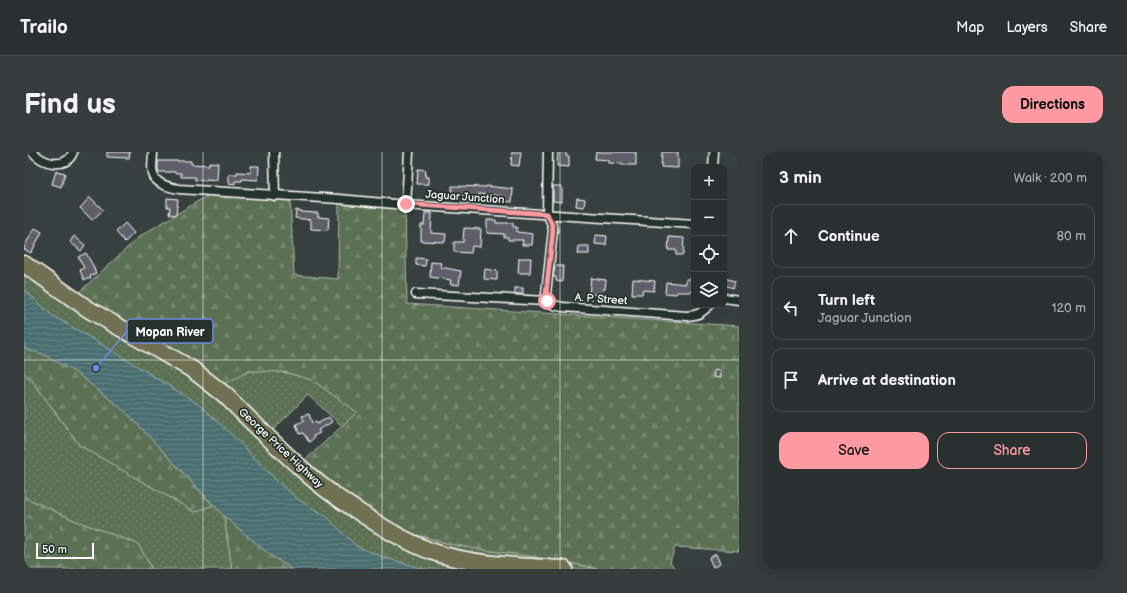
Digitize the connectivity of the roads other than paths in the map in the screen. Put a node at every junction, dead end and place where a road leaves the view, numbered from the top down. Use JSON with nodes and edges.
{"nodes":[{"id":1,"x":32,"y":152,"type":"edge"},
{"id":2,"x":73,"y":152,"type":"edge"},
{"id":3,"x":153,"y":152,"type":"edge"},
{"id":4,"x":274,"y":152,"type":"edge"},
{"id":5,"x":409,"y":152,"type":"edge"},
{"id":6,"x":548,"y":152,"type":"edge"},
{"id":7,"x":714,"y":152,"type":"edge"},
{"id":8,"x":713,"y":164,"type":"edge"},
{"id":9,"x":275,"y":196,"type":"junction"},
{"id":10,"x":406,"y":204,"type":"junction"},
{"id":11,"x":547,"y":214,"type":"junction"},
{"id":12,"x":691,"y":224,"type":"edge"},
{"id":13,"x":24,"y":264,"type":"edge"},
{"id":14,"x":416,"y":294,"type":"dead end"},
{"id":15,"x":727,"y":298,"type":"edge"},
{"id":16,"x":739,"y":300,"type":"edge"},
{"id":17,"x":547,"y":301,"type":"junction"},
{"id":18,"x":707,"y":308,"type":"edge"},
{"id":19,"x":564,"y":569,"type":"edge"}],
"edges":[{"from":1,"to":2,"type":"street"},
{"from":3,"to":9,"type":"street","name":"Jaguar Junction"},
{"from":4,"to":9,"type":"street"},
{"from":5,"to":10,"type":"street"},
{"from":6,"to":11,"type":"street"},
{"from":7,"to":8,"type":"street"},
{"from":9,"to":10,"type":"street","name":"Jaguar Junction"},
{"from":10,"to":11,"type":"street","name":"Jaguar Junction"},
{"from":11,"to":12,"type":"street","name":"Jaguar Junction"},
{"from":11,"to":17,"type":"street"},
{"from":13,"to":19,"type":"highway","name":"George Price Highway"},
{"from":14,"to":17,"type":"street","name":"A. P. Street"},
{"from":15,"to":16,"type":"street"},
{"from":17,"to":18,"type":"street","name":"A. P. Street"}]}
